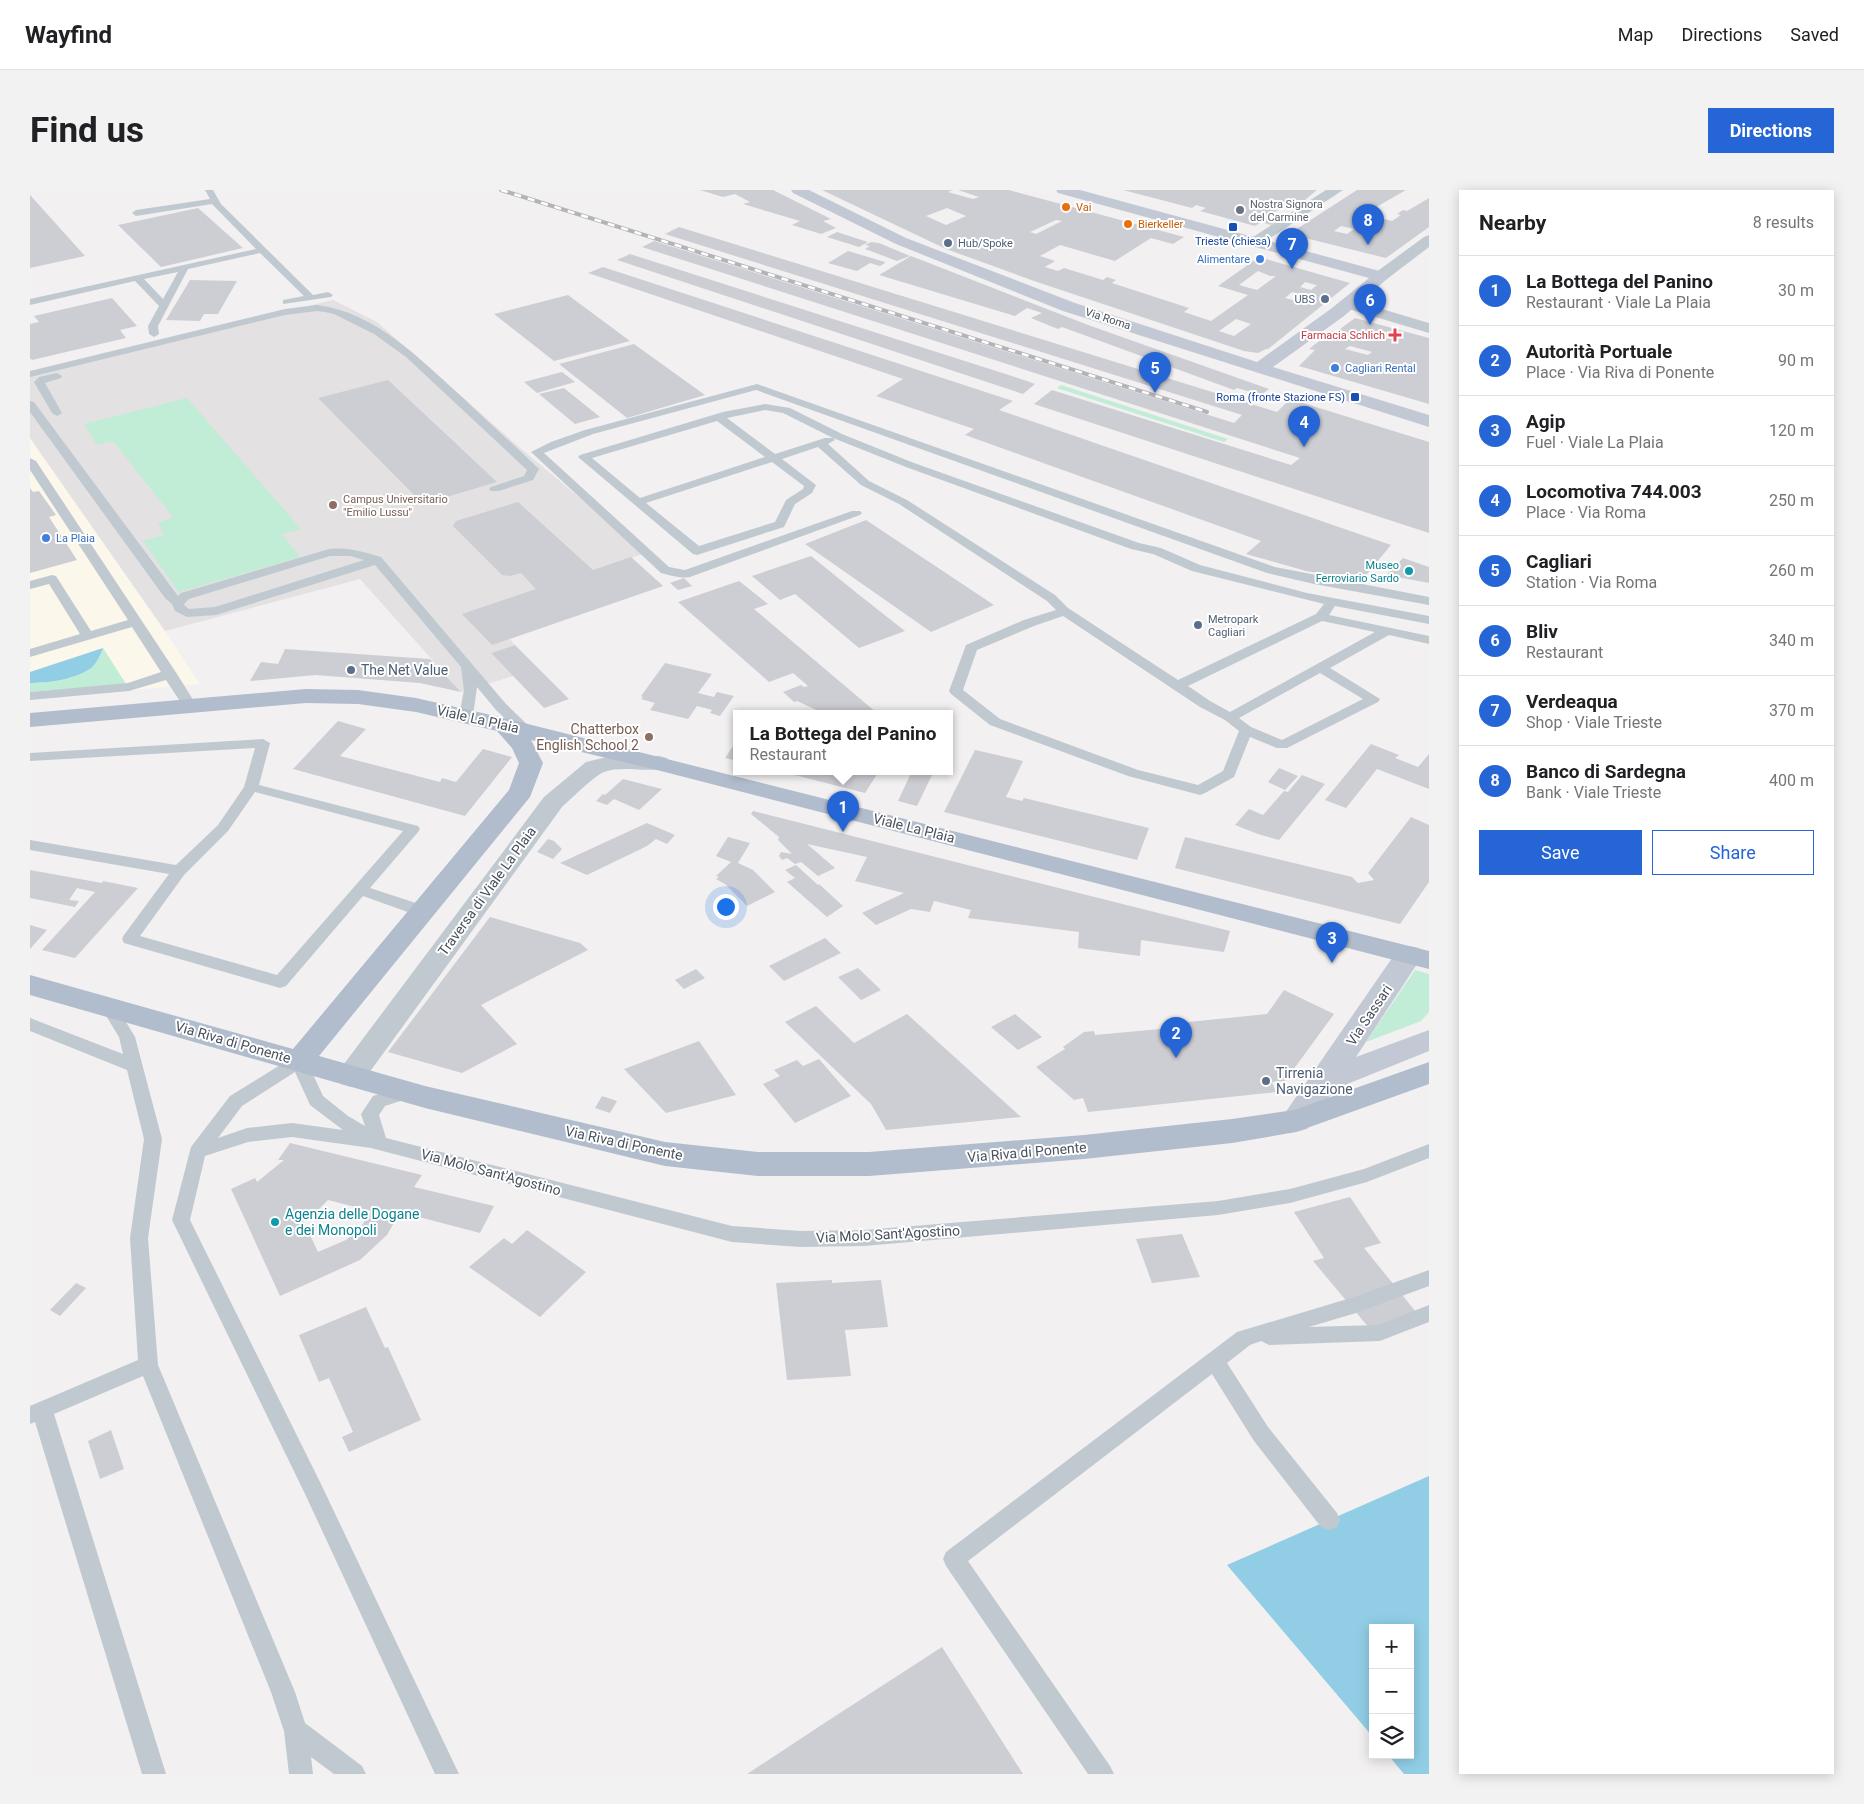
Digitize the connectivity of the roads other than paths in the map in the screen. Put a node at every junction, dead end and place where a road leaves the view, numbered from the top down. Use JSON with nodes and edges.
{"nodes":[{"id":1,"x":209,"y":190,"type":"edge"},
{"id":2,"x":798,"y":190,"type":"edge"},
{"id":3,"x":1062,"y":190,"type":"edge"},
{"id":4,"x":1336,"y":190,"type":"edge"},
{"id":5,"x":214,"y":201,"type":"junction"},
{"id":6,"x":136,"y":213,"type":"dead end"},
{"id":7,"x":1255,"y":242,"type":"junction"},
{"id":8,"x":1427,"y":244,"type":"edge"},
{"id":9,"x":262,"y":250,"type":"junction"},
{"id":10,"x":186,"y":267,"type":"junction"},
{"id":11,"x":1381,"y":276,"type":"junction"},
{"id":12,"x":137,"y":278,"type":"junction"},
{"id":13,"x":328,"y":295,"type":"dead end"},
{"id":14,"x":310,"y":297,"type":"junction"},
{"id":15,"x":30,"y":302,"type":"edge"},
{"id":16,"x":1348,"y":304,"type":"junction"},
{"id":17,"x":164,"y":306,"type":"junction"},
{"id":18,"x":1429,"y":328,"type":"edge"},
{"id":19,"x":154,"y":334,"type":"junction"},
{"id":20,"x":222,"y":336,"type":"dead end"},
{"id":21,"x":140,"y":351,"type":"junction"},
{"id":22,"x":30,"y":364,"type":"edge"},
{"id":23,"x":1260,"y":368,"type":"junction"},
{"id":24,"x":30,"y":374,"type":"edge"},
{"id":25,"x":30,"y":404,"type":"edge"},
{"id":26,"x":57,"y":413,"type":"dead end"},
{"id":27,"x":718,"y":417,"type":"junction"},
{"id":28,"x":1429,"y":421,"type":"edge"},
{"id":29,"x":838,"y":436,"type":"junction"},
{"id":30,"x":820,"y":443,"type":"junction"},
{"id":31,"x":774,"y":458,"type":"junction"},
{"id":32,"x":30,"y":461,"type":"edge"},
{"id":33,"x":495,"y":489,"type":"dead end"},
{"id":34,"x":638,"y":502,"type":"junction"},
{"id":35,"x":856,"y":513,"type":"dead end"},
{"id":36,"x":374,"y":559,"type":"junction"},
{"id":37,"x":30,"y":585,"type":"edge"},
{"id":38,"x":221,"y":597,"type":"dead end"},
{"id":39,"x":1429,"y":601,"type":"edge"},
{"id":40,"x":178,"y":602,"type":"junction"},
{"id":41,"x":1338,"y":603,"type":"junction"},
{"id":42,"x":1064,"y":611,"type":"junction"},
{"id":43,"x":1321,"y":617,"type":"junction"},
{"id":44,"x":1429,"y":620,"type":"edge"},
{"id":45,"x":136,"y":622,"type":"junction"},
{"id":46,"x":1387,"y":631,"type":"junction"},
{"id":47,"x":1429,"y":633,"type":"edge"},
{"id":48,"x":88,"y":636,"type":"junction"},
{"id":49,"x":1374,"y":639,"type":"junction"},
{"id":50,"x":1429,"y":640,"type":"edge"},
{"id":51,"x":1429,"y":647,"type":"edge"},
{"id":52,"x":30,"y":653,"type":"edge"},
{"id":53,"x":464,"y":664,"type":"junction"},
{"id":54,"x":1321,"y":668,"type":"junction"},
{"id":55,"x":170,"y":674,"type":"junction"},
{"id":56,"x":1178,"y":684,"type":"junction"},
{"id":57,"x":30,"y":696,"type":"edge"},
{"id":58,"x":190,"y":706,"type":"junction"},
{"id":59,"x":466,"y":716,"type":"junction"},
{"id":60,"x":1230,"y":716,"type":"junction"},
{"id":61,"x":30,"y":720,"type":"edge"},
{"id":62,"x":516,"y":728,"type":"junction"},
{"id":63,"x":1246,"y":730,"type":"junction"},
{"id":64,"x":30,"y":757,"type":"edge"},
{"id":65,"x":659,"y":762,"type":"junction"},
{"id":66,"x":252,"y":787,"type":"junction"},
{"id":67,"x":30,"y":845,"type":"edge"},
{"id":68,"x":180,"y":871,"type":"junction"},
{"id":69,"x":360,"y":890,"type":"junction"},
{"id":70,"x":422,"y":911,"type":"junction"},
{"id":71,"x":1411,"y":963,"type":"edge"},
{"id":72,"x":30,"y":985,"type":"edge"},
{"id":73,"x":108,"y":1006,"type":"junction"},
{"id":74,"x":30,"y":1024,"type":"edge"},
{"id":75,"x":1429,"y":1040,"type":"edge"},
{"id":76,"x":299,"y":1061,"type":"junction"},
{"id":77,"x":135,"y":1066,"type":"junction"},
{"id":78,"x":1429,"y":1072,"type":"edge"},
{"id":79,"x":351,"y":1076,"type":"junction"},
{"id":80,"x":1325,"y":1081,"type":"junction"},
{"id":81,"x":408,"y":1092,"type":"junction"},
{"id":82,"x":1296,"y":1121,"type":"junction"},
{"id":83,"x":378,"y":1142,"type":"junction"},
{"id":84,"x":1429,"y":1151,"type":"edge"},
{"id":85,"x":197,"y":1152,"type":"junction"},
{"id":86,"x":1429,"y":1278,"type":"edge"},
{"id":87,"x":1429,"y":1313,"type":"edge"},
{"id":88,"x":1244,"y":1338,"type":"junction"},
{"id":89,"x":1214,"y":1360,"type":"junction"},
{"id":90,"x":148,"y":1365,"type":"junction"},
{"id":91,"x":36,"y":1413,"type":"edge"},
{"id":92,"x":1329,"y":1520,"type":"dead end"},
{"id":93,"x":296,"y":1732,"type":"junction"},
{"id":94,"x":154,"y":1774,"type":"edge"},
{"id":95,"x":301,"y":1774,"type":"edge"},
{"id":96,"x":354,"y":1774,"type":"edge"},
{"id":97,"x":447,"y":1774,"type":"edge"},
{"id":98,"x":1102,"y":1774,"type":"edge"}],
"edges":[{"from":1,"to":5,"type":"lane"},
{"from":2,"to":23,"type":"main road","name":"Via Roma"},
{"from":3,"to":7,"type":"main road"},
{"from":4,"to":7,"type":"street"},
{"from":5,"to":6,"type":"lane"},
{"from":5,"to":9,"type":"lane"},
{"from":7,"to":11,"type":"main road"},
{"from":8,"to":11,"type":"street"},
{"from":9,"to":10,"type":"lane"},
{"from":9,"to":14,"type":"lane"},
{"from":10,"to":12,"type":"lane"},
{"from":10,"to":17,"type":"lane"},
{"from":11,"to":16,"type":"main road"},
{"from":12,"to":15,"type":"lane"},
{"from":12,"to":17,"type":"lane"},
{"from":13,"to":14,"type":"lane"},
{"from":14,"to":19,"type":"lane"},
{"from":16,"to":18,"type":"street"},
{"from":16,"to":23,"type":"main road"},
{"from":17,"to":19,"type":"lane"},
{"from":19,"to":22,"type":"lane"},
{"from":20,"to":21,"type":"lane"},
{"from":21,"to":24,"type":"lane"},
{"from":21,"to":26,"type":"lane"},
{"from":21,"to":33,"type":"lane"},
{"from":23,"to":28,"type":"main road","name":"Via Roma"},
{"from":25,"to":40,"type":"lane"},
{"from":27,"to":29,"type":"lane"},
{"from":27,"to":31,"type":"lane"},
{"from":27,"to":34,"type":"lane"},
{"from":29,"to":30,"type":"lane"},
{"from":29,"to":41,"type":"lane"},
{"from":30,"to":31,"type":"lane"},
{"from":30,"to":42,"type":"lane"},
{"from":31,"to":34,"type":"lane"},
{"from":31,"to":34,"type":"lane"},
{"from":32,"to":45,"type":"lane"},
{"from":35,"to":39,"type":"lane"},
{"from":36,"to":38,"type":"lane"},
{"from":36,"to":40,"type":"lane"},
{"from":36,"to":40,"type":"lane"},
{"from":36,"to":53,"type":"lane"},
{"from":37,"to":48,"type":"lane"},
{"from":41,"to":43,"type":"lane"},
{"from":41,"to":44,"type":"lane"},
{"from":41,"to":47,"type":"lane"},
{"from":42,"to":56,"type":"lane"},
{"from":42,"to":63,"type":"lane"},
{"from":43,"to":46,"type":"lane"},
{"from":43,"to":56,"type":"lane"},
{"from":45,"to":48,"type":"lane"},
{"from":45,"to":55,"type":"lane"},
{"from":46,"to":49,"type":"lane"},
{"from":46,"to":50,"type":"lane"},
{"from":48,"to":52,"type":"lane"},
{"from":49,"to":51,"type":"lane"},
{"from":49,"to":54,"type":"lane"},
{"from":53,"to":59,"type":"lane"},
{"from":53,"to":62,"type":"lane"},
{"from":54,"to":60,"type":"lane"},
{"from":54,"to":63,"type":"lane"},
{"from":55,"to":57,"type":"lane"},
{"from":55,"to":58,"type":"lane"},
{"from":56,"to":60,"type":"lane"},
{"from":58,"to":59,"type":"main road","name":"Viale La Plaia"},
{"from":58,"to":61,"type":"main road","name":"Viale La Plaia"},
{"from":59,"to":62,"type":"main road","name":"Viale La Plaia"},
{"from":60,"to":63,"type":"lane"},
{"from":62,"to":65,"type":"main road","name":"Viale La Plaia"},
{"from":62,"to":70,"type":"main road"},
{"from":64,"to":66,"type":"lane"},
{"from":65,"to":71,"type":"main road","name":"Viale La Plaia"},
{"from":65,"to":79,"type":"street","name":"Traversa di Viale La Plaia"},
{"from":66,"to":68,"type":"lane"},
{"from":66,"to":69,"type":"lane"},
{"from":67,"to":68,"type":"lane"},
{"from":68,"to":69,"type":"lane"},
{"from":69,"to":70,"type":"lane"},
{"from":70,"to":76,"type":"main road"},
{"from":71,"to":80,"type":"main road","name":"Via Sassari"},
{"from":72,"to":73,"type":"main road","name":"Via Riva di Ponente"},
{"from":73,"to":76,"type":"main road","name":"Via Riva di Ponente"},
{"from":73,"to":77,"type":"lane"},
{"from":74,"to":77,"type":"lane"},
{"from":75,"to":80,"type":"main road","name":"Via Sassari"},
{"from":76,"to":79,"type":"main road","name":"Via Riva di Ponente"},
{"from":76,"to":83,"type":"lane","name":"Via Molo Sant'Agostino"},
{"from":76,"to":85,"type":"lane"},
{"from":77,"to":90,"type":"lane"},
{"from":78,"to":82,"type":"main road"},
{"from":79,"to":81,"type":"main road","name":"Via Riva di Ponente"},
{"from":80,"to":82,"type":"main road","name":"Via Sassari"},
{"from":81,"to":82,"type":"main road","name":"Via Riva di Ponente"},
{"from":81,"to":83,"type":"lane"},
{"from":83,"to":84,"type":"lane","name":"Via Molo Sant'Agostino"},
{"from":83,"to":85,"type":"lane"},
{"from":85,"to":97,"type":"lane"},
{"from":86,"to":88,"type":"lane"},
{"from":87,"to":88,"type":"lane"},
{"from":88,"to":89,"type":"lane"},
{"from":89,"to":92,"type":"lane"},
{"from":89,"to":98,"type":"lane"},
{"from":90,"to":91,"type":"lane"},
{"from":90,"to":93,"type":"lane"},
{"from":91,"to":94,"type":"lane"},
{"from":93,"to":95,"type":"lane"},
{"from":93,"to":96,"type":"lane"}]}
